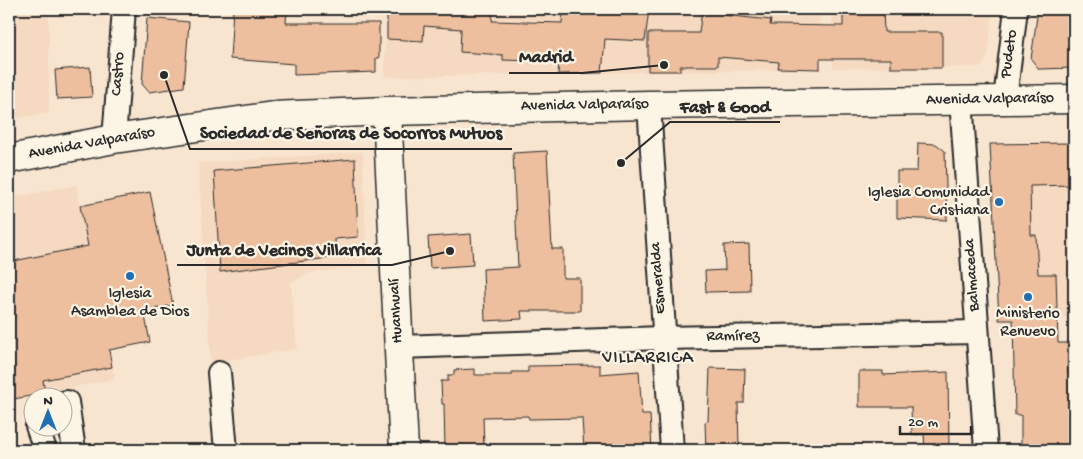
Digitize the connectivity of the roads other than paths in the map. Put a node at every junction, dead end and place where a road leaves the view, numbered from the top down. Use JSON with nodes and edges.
{"nodes":[{"id":1,"x":124,"y":9,"type":"edge"},
{"id":2,"x":1016,"y":9,"type":"edge"},
{"id":3,"x":1005,"y":99,"type":"junction"},
{"id":4,"x":1074,"y":99,"type":"edge"},
{"id":5,"x":961,"y":100,"type":"junction"},
{"id":6,"x":649,"y":105,"type":"junction"},
{"id":7,"x":387,"y":111,"type":"junction"},
{"id":8,"x":114,"y":139,"type":"junction"},
{"id":9,"x":9,"y":159,"type":"edge"},
{"id":10,"x":977,"y":332,"type":"junction"},
{"id":11,"x":663,"y":338,"type":"junction"},
{"id":12,"x":399,"y":347,"type":"junction"},
{"id":13,"x":220,"y":374,"type":"dead end"},
{"id":14,"x":41,"y":436,"type":"edge"},
{"id":15,"x":72,"y":436,"type":"edge"},
{"id":16,"x":45,"y":450,"type":"edge"},
{"id":17,"x":74,"y":450,"type":"edge"},
{"id":18,"x":226,"y":450,"type":"edge"},
{"id":19,"x":404,"y":450,"type":"edge"},
{"id":20,"x":672,"y":450,"type":"edge"},
{"id":21,"x":986,"y":450,"type":"edge"}],
"edges":[{"from":1,"to":8,"type":"street","name":"Castro"},
{"from":2,"to":3,"type":"street","name":"Pudeto"},
{"from":3,"to":4,"type":"main road","name":"Avenida Valparaíso"},
{"from":3,"to":5,"type":"main road","name":"Avenida Valparaíso"},
{"from":5,"to":6,"type":"main road","name":"Avenida Valparaíso"},
{"from":5,"to":10,"type":"street","name":"Balmaceda"},
{"from":6,"to":7,"type":"main road","name":"Avenida Valparaíso"},
{"from":6,"to":11,"type":"street","name":"Esmeralda"},
{"from":7,"to":8,"type":"main road","name":"Avenida Valparaíso"},
{"from":7,"to":12,"type":"main road","name":"Huanhualí"},
{"from":8,"to":9,"type":"main road","name":"Avenida Valparaíso"},
{"from":10,"to":11,"type":"street","name":"Ramírez"},
{"from":10,"to":21,"type":"street","name":"Balmaceda"},
{"from":11,"to":12,"type":"street","name":"Ramírez"},
{"from":11,"to":20,"type":"street","name":"Esmeralda"},
{"from":12,"to":19,"type":"main road","name":"Huanhualí"},
{"from":13,"to":18,"type":"street"},
{"from":14,"to":16,"type":"street"},
{"from":15,"to":17,"type":"street"}]}
